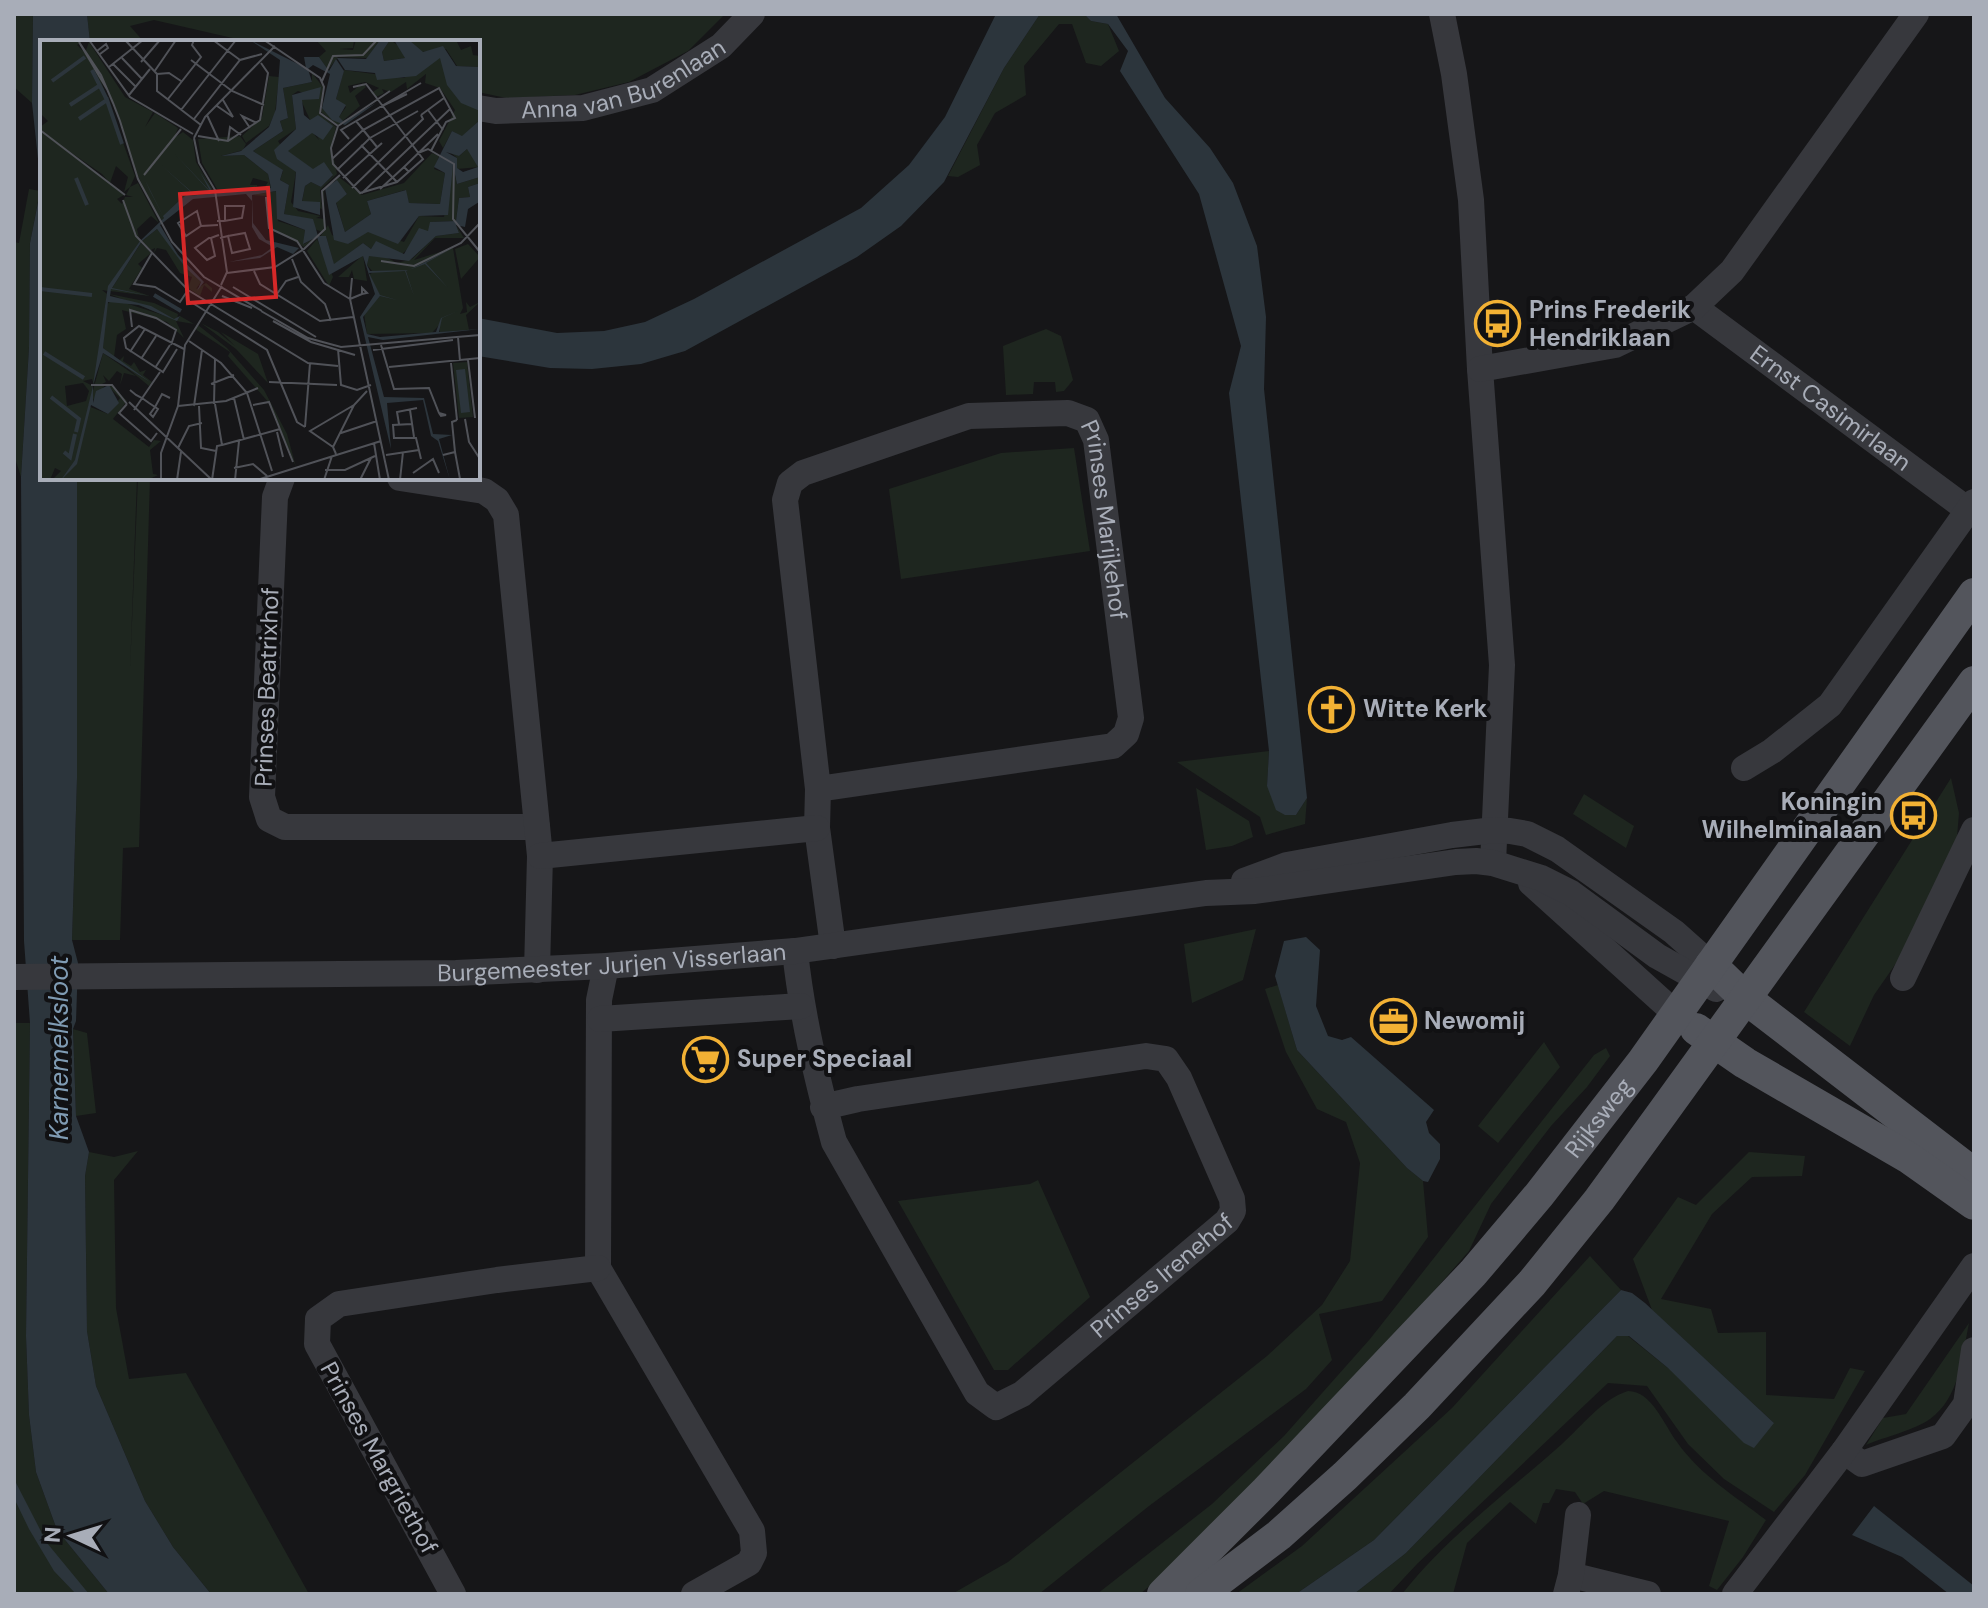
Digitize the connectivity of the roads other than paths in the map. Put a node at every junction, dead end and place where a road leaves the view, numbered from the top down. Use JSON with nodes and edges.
{"nodes":[{"id":1,"x":752,"y":14,"type":"edge"},
{"id":2,"x":1442,"y":14,"type":"edge"},
{"id":3,"x":1916,"y":14,"type":"edge"},
{"id":4,"x":480,"y":108,"type":"edge"},
{"id":5,"x":1694,"y":307,"type":"junction"},
{"id":6,"x":1480,"y":369,"type":"junction"},
{"id":7,"x":281,"y":480,"type":"edge"},
{"id":8,"x":413,"y":480,"type":"edge"},
{"id":9,"x":1971,"y":506,"type":"edge"},
{"id":10,"x":1974,"y":594,"type":"edge"},
{"id":11,"x":1974,"y":682,"type":"edge"},
{"id":12,"x":1744,"y":768,"type":"dead end"},
{"id":13,"x":818,"y":789,"type":"junction"},
{"id":14,"x":537,"y":827,"type":"junction"},
{"id":15,"x":817,"y":828,"type":"junction"},
{"id":16,"x":1494,"y":830,"type":"junction"},
{"id":17,"x":1974,"y":830,"type":"edge"},
{"id":18,"x":540,"y":856,"type":"junction"},
{"id":19,"x":1503,"y":866,"type":"junction"},
{"id":20,"x":1206,"y":893,"type":"junction"},
{"id":21,"x":833,"y":946,"type":"junction"},
{"id":22,"x":795,"y":951,"type":"junction"},
{"id":23,"x":606,"y":966,"type":"junction"},
{"id":24,"x":537,"y":970,"type":"junction"},
{"id":25,"x":1705,"y":973,"type":"junction"},
{"id":26,"x":14,"y":977,"type":"edge"},
{"id":27,"x":1903,"y":978,"type":"dead end"},
{"id":28,"x":1745,"y":998,"type":"junction"},
{"id":29,"x":801,"y":1006,"type":"junction"},
{"id":30,"x":1676,"y":1014,"type":"junction"},
{"id":31,"x":600,"y":1019,"type":"junction"},
{"id":32,"x":1714,"y":1042,"type":"junction"},
{"id":33,"x":823,"y":1107,"type":"junction"},
{"id":34,"x":1974,"y":1174,"type":"edge"},
{"id":35,"x":1974,"y":1204,"type":"edge"},
{"id":36,"x":598,"y":1268,"type":"junction"},
{"id":37,"x":1970,"y":1280,"type":"edge"},
{"id":38,"x":1974,"y":1350,"type":"edge"},
{"id":39,"x":1844,"y":1451,"type":"junction"},
{"id":40,"x":1578,"y":1515,"type":"dead end"},
{"id":41,"x":1568,"y":1584,"type":"edge"},
{"id":42,"x":1744,"y":1591,"type":"edge"},
{"id":43,"x":453,"y":1594,"type":"edge"},
{"id":44,"x":694,"y":1594,"type":"edge"},
{"id":45,"x":1163,"y":1594,"type":"edge"},
{"id":46,"x":1201,"y":1594,"type":"edge"},
{"id":47,"x":1648,"y":1594,"type":"edge"}],
"edges":[{"from":1,"to":4,"type":"street","name":"Anna van Burenlaan"},
{"from":2,"to":6,"type":"street"},
{"from":3,"to":5,"type":"street"},
{"from":5,"to":6,"type":"street"},
{"from":5,"to":9,"type":"street","name":"Ernst Casimirlaan"},
{"from":6,"to":16,"type":"street"},
{"from":7,"to":14,"type":"street","name":"Prinses Beatrixhof"},
{"from":8,"to":14,"type":"street"},
{"from":9,"to":12,"type":"street"},
{"from":10,"to":25,"type":"main road","name":"Rijksweg"},
{"from":11,"to":28,"type":"main road","name":"Rijksweg"},
{"from":13,"to":13,"type":"street","name":"Prinses Marijkehof"},
{"from":13,"to":15,"type":"street","name":"Prinses Marijkehof"},
{"from":14,"to":18,"type":"street"},
{"from":15,"to":18,"type":"street"},
{"from":15,"to":21,"type":"street","name":"Prinses Marijkehof"},
{"from":16,"to":19,"type":"street"},
{"from":16,"to":20,"type":"street","name":"Burgemeester Jurjen Visserlaan"},
{"from":16,"to":25,"type":"street"},
{"from":17,"to":27,"type":"street"},
{"from":18,"to":24,"type":"street"},
{"from":19,"to":20,"type":"street","name":"Burgemeester Jurjen Visserlaan"},
{"from":19,"to":25,"type":"street"},
{"from":19,"to":30,"type":"street"},
{"from":20,"to":21,"type":"street","name":"Burgemeester Jurjen Visserlaan"},
{"from":21,"to":22,"type":"street","name":"Burgemeester Jurjen Visserlaan"},
{"from":22,"to":23,"type":"street","name":"Burgemeester Jurjen Visserlaan"},
{"from":22,"to":29,"type":"street","name":"Prinses Irenehof"},
{"from":23,"to":24,"type":"street","name":"Burgemeester Jurjen Visserlaan"},
{"from":23,"to":31,"type":"street"},
{"from":24,"to":26,"type":"street","name":"Burgemeester Jurjen Visserlaan"},
{"from":25,"to":28,"type":"main road"},
{"from":25,"to":30,"type":"main road","name":"Rijksweg"},
{"from":28,"to":32,"type":"main road","name":"Rijksweg"},
{"from":28,"to":34,"type":"main road"},
{"from":29,"to":31,"type":"street"},
{"from":29,"to":33,"type":"street","name":"Prinses Irenehof"},
{"from":30,"to":32,"type":"main road"},
{"from":30,"to":45,"type":"main road","name":"Rijksweg"},
{"from":31,"to":36,"type":"street"},
{"from":32,"to":35,"type":"main road"},
{"from":32,"to":46,"type":"main road","name":"Rijksweg"},
{"from":33,"to":33,"type":"street","name":"Prinses Irenehof"},
{"from":36,"to":43,"type":"street","name":"Prinses Margriethof"},
{"from":36,"to":44,"type":"street"},
{"from":37,"to":39,"type":"street"},
{"from":38,"to":39,"type":"street"},
{"from":39,"to":42,"type":"street"},
{"from":40,"to":41,"type":"street"},
{"from":41,"to":47,"type":"street"}]}
